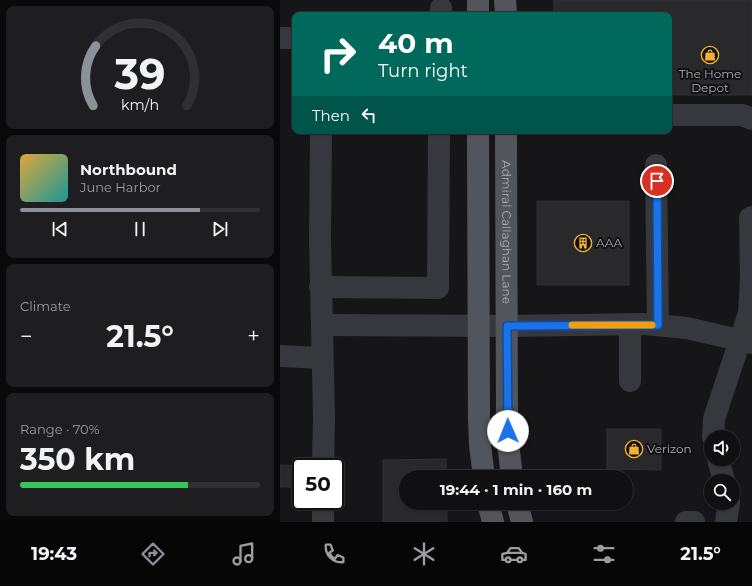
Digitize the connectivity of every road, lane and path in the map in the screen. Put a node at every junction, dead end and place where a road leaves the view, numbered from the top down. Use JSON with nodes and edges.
{"nodes":[{"id":1,"x":478,"y":0,"type":"edge"},
{"id":2,"x":505,"y":0,"type":"edge"},
{"id":3,"x":478,"y":12,"type":"edge"},
{"id":4,"x":506,"y":12,"type":"edge"},
{"id":5,"x":280,"y":38,"type":"edge"},
{"id":6,"x":292,"y":38,"type":"edge"},
{"id":7,"x":672,"y":115,"type":"edge"},
{"id":8,"x":752,"y":119,"type":"edge"},
{"id":9,"x":321,"y":134,"type":"edge"},
{"id":10,"x":439,"y":134,"type":"edge"},
{"id":11,"x":478,"y":134,"type":"edge"},
{"id":12,"x":506,"y":134,"type":"edge"},
{"id":13,"x":656,"y":165,"type":"dead end"},
{"id":14,"x":752,"y":217,"type":"edge"},
{"id":15,"x":320,"y":287,"type":"junction"},
{"id":16,"x":322,"y":325,"type":"junction"},
{"id":17,"x":630,"y":325,"type":"junction"},
{"id":18,"x":658,"y":325,"type":"junction"},
{"id":19,"x":479,"y":326,"type":"junction"},
{"id":20,"x":507,"y":326,"type":"junction"},
{"id":21,"x":746,"y":342,"type":"edge"},
{"id":22,"x":280,"y":356,"type":"edge"},
{"id":23,"x":322,"y":358,"type":"junction"},
{"id":24,"x":630,"y":381,"type":"dead end"},
{"id":25,"x":713,"y":430,"type":"edge"},
{"id":26,"x":324,"y":458,"type":"edge"},
{"id":27,"x":483,"y":470,"type":"edge"},
{"id":28,"x":511,"y":470,"type":"edge"},
{"id":29,"x":323,"y":510,"type":"edge"},
{"id":30,"x":490,"y":510,"type":"edge"},
{"id":31,"x":519,"y":510,"type":"edge"},
{"id":32,"x":728,"y":510,"type":"edge"},
{"id":33,"x":323,"y":522,"type":"edge"},
{"id":34,"x":493,"y":522,"type":"edge"},
{"id":35,"x":522,"y":522,"type":"edge"},
{"id":36,"x":686,"y":522,"type":"edge"},
{"id":37,"x":694,"y":522,"type":"edge"},
{"id":38,"x":726,"y":522,"type":"edge"}],
"edges":[{"from":1,"to":3,"type":"main road"},
{"from":2,"to":4,"type":"main road"},
{"from":5,"to":6,"type":"lane"},
{"from":7,"to":8,"type":"lane"},
{"from":9,"to":15,"type":"lane"},
{"from":10,"to":15,"type":"lane"},
{"from":11,"to":19,"type":"main road"},
{"from":12,"to":20,"type":"main road","name":"Admiral Callaghan Lane"},
{"from":13,"to":18,"type":"lane"},
{"from":14,"to":21,"type":"lane"},
{"from":15,"to":16,"type":"lane"},
{"from":16,"to":19,"type":"lane"},
{"from":16,"to":23,"type":"lane"},
{"from":17,"to":18,"type":"lane"},
{"from":17,"to":20,"type":"lane"},
{"from":17,"to":24,"type":"lane"},
{"from":18,"to":21,"type":"lane"},
{"from":19,"to":20,"type":"lane"},
{"from":19,"to":27,"type":"main road"},
{"from":20,"to":28,"type":"main road","name":"Admiral Callaghan Lane"},
{"from":21,"to":25,"type":"lane"},
{"from":22,"to":23,"type":"lane"},
{"from":23,"to":26,"type":"lane"},
{"from":29,"to":33,"type":"lane"},
{"from":30,"to":34,"type":"main road"},
{"from":31,"to":35,"type":"main road"},
{"from":32,"to":38,"type":"lane"},
{"from":36,"to":37,"type":"lane"}]}
